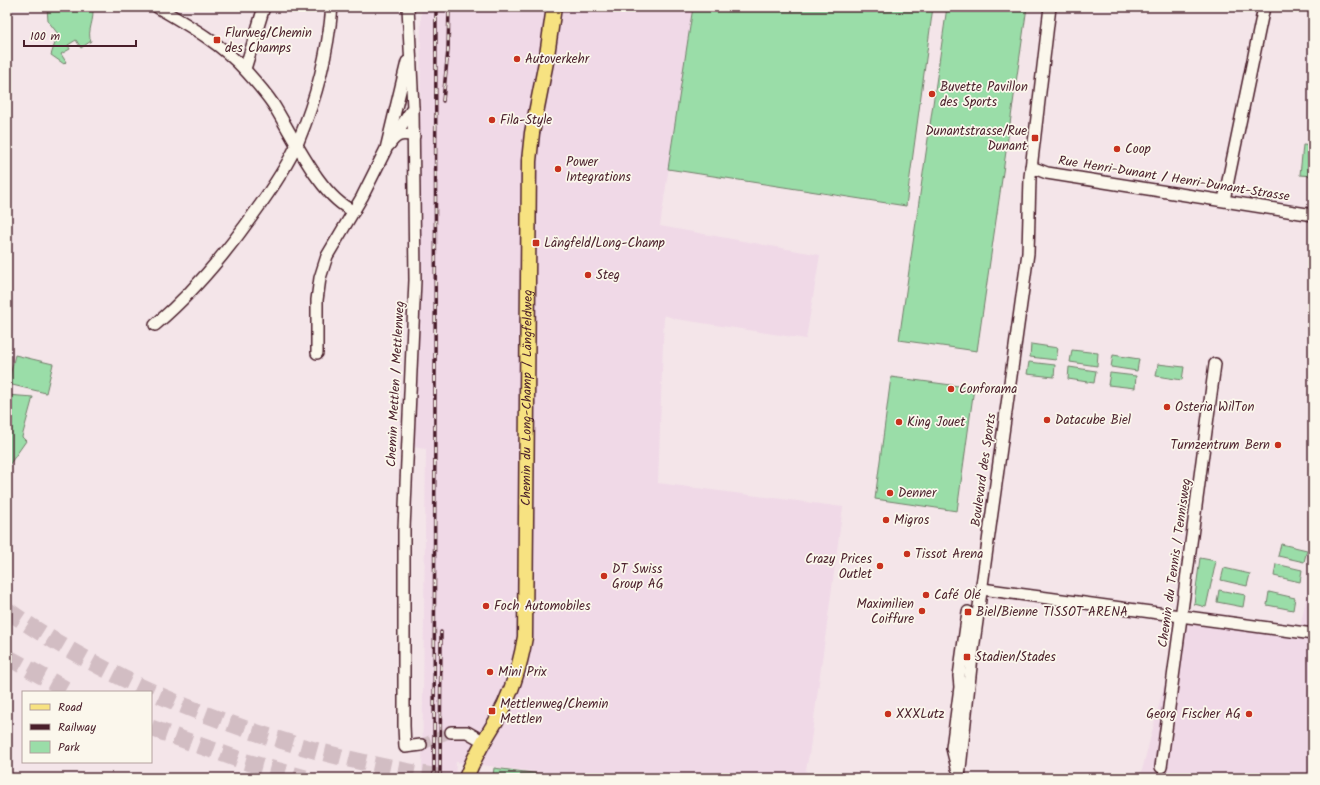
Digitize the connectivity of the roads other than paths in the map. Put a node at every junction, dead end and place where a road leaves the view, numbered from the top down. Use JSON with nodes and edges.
{"nodes":[{"id":1,"x":157,"y":7,"type":"edge"},
{"id":2,"x":264,"y":7,"type":"edge"},
{"id":3,"x":332,"y":7,"type":"edge"},
{"id":4,"x":408,"y":7,"type":"edge"},
{"id":5,"x":554,"y":7,"type":"edge"},
{"id":6,"x":1050,"y":7,"type":"edge"},
{"id":7,"x":1264,"y":7,"type":"edge"},
{"id":8,"x":410,"y":48,"type":"junction"},
{"id":9,"x":245,"y":69,"type":"junction"},
{"id":10,"x":413,"y":108,"type":"junction"},
{"id":11,"x":394,"y":136,"type":"junction"},
{"id":12,"x":414,"y":136,"type":"junction"},
{"id":13,"x":297,"y":143,"type":"junction"},
{"id":14,"x":386,"y":148,"type":"junction"},
{"id":15,"x":1032,"y":167,"type":"junction"},
{"id":16,"x":1224,"y":200,"type":"junction"},
{"id":17,"x":354,"y":211,"type":"junction"},
{"id":18,"x":1313,"y":215,"type":"edge"},
{"id":19,"x":155,"y":325,"type":"dead end"},
{"id":20,"x":317,"y":353,"type":"dead end"},
{"id":21,"x":1215,"y":364,"type":"dead end"},
{"id":22,"x":982,"y":589,"type":"junction"},
{"id":23,"x":968,"y":612,"type":"dead end"},
{"id":24,"x":1182,"y":617,"type":"junction"},
{"id":25,"x":1313,"y":634,"type":"edge"},
{"id":26,"x":451,"y":732,"type":"tunnel mouth"},
{"id":27,"x":483,"y":741,"type":"junction"},
{"id":28,"x":421,"y":745,"type":"tunnel mouth"},
{"id":29,"x":1161,"y":767,"type":"dead end"},
{"id":30,"x":466,"y":778,"type":"edge"},
{"id":31,"x":959,"y":778,"type":"edge"}],
"edges":[{"from":1,"to":9,"type":"street"},
{"from":2,"to":9,"type":"street"},
{"from":3,"to":13,"type":"street"},
{"from":4,"to":8,"type":"street","name":"Chemin Mettlen / Mettlenweg"},
{"from":5,"to":27,"type":"main road","name":"Chemin du Long-Champ / Längfeldweg"},
{"from":6,"to":15,"type":"street","name":"Boulevard des Sports"},
{"from":7,"to":16,"type":"street"},
{"from":8,"to":10,"type":"street","name":"Chemin Mettlen / Mettlenweg"},
{"from":8,"to":14,"type":"street"},
{"from":9,"to":13,"type":"street"},
{"from":10,"to":11,"type":"street"},
{"from":10,"to":12,"type":"street","name":"Chemin Mettlen / Mettlenweg"},
{"from":11,"to":12,"type":"street"},
{"from":11,"to":14,"type":"street"},
{"from":12,"to":28,"type":"street","name":"Chemin Mettlen / Mettlenweg"},
{"from":13,"to":17,"type":"street"},
{"from":13,"to":19,"type":"street"},
{"from":14,"to":17,"type":"street"},
{"from":15,"to":16,"type":"street","name":"Rue Henri-Dunant / Henri-Dunant-Strasse"},
{"from":15,"to":22,"type":"street","name":"Boulevard des Sports"},
{"from":16,"to":18,"type":"street","name":"Rue Henri-Dunant / Henri-Dunant-Strasse"},
{"from":17,"to":20,"type":"street"},
{"from":21,"to":24,"type":"street","name":"Chemin du Tennis / Tennisweg"},
{"from":22,"to":24,"type":"street"},
{"from":22,"to":31,"type":"street","name":"Boulevard des Sports"},
{"from":23,"to":31,"type":"street"},
{"from":24,"to":25,"type":"street"},
{"from":24,"to":29,"type":"street","name":"Chemin du Tennis / Tennisweg"},
{"from":26,"to":27,"type":"street"},
{"from":27,"to":30,"type":"main road","name":"Chemin du Long-Champ / Längfeldweg"}]}
